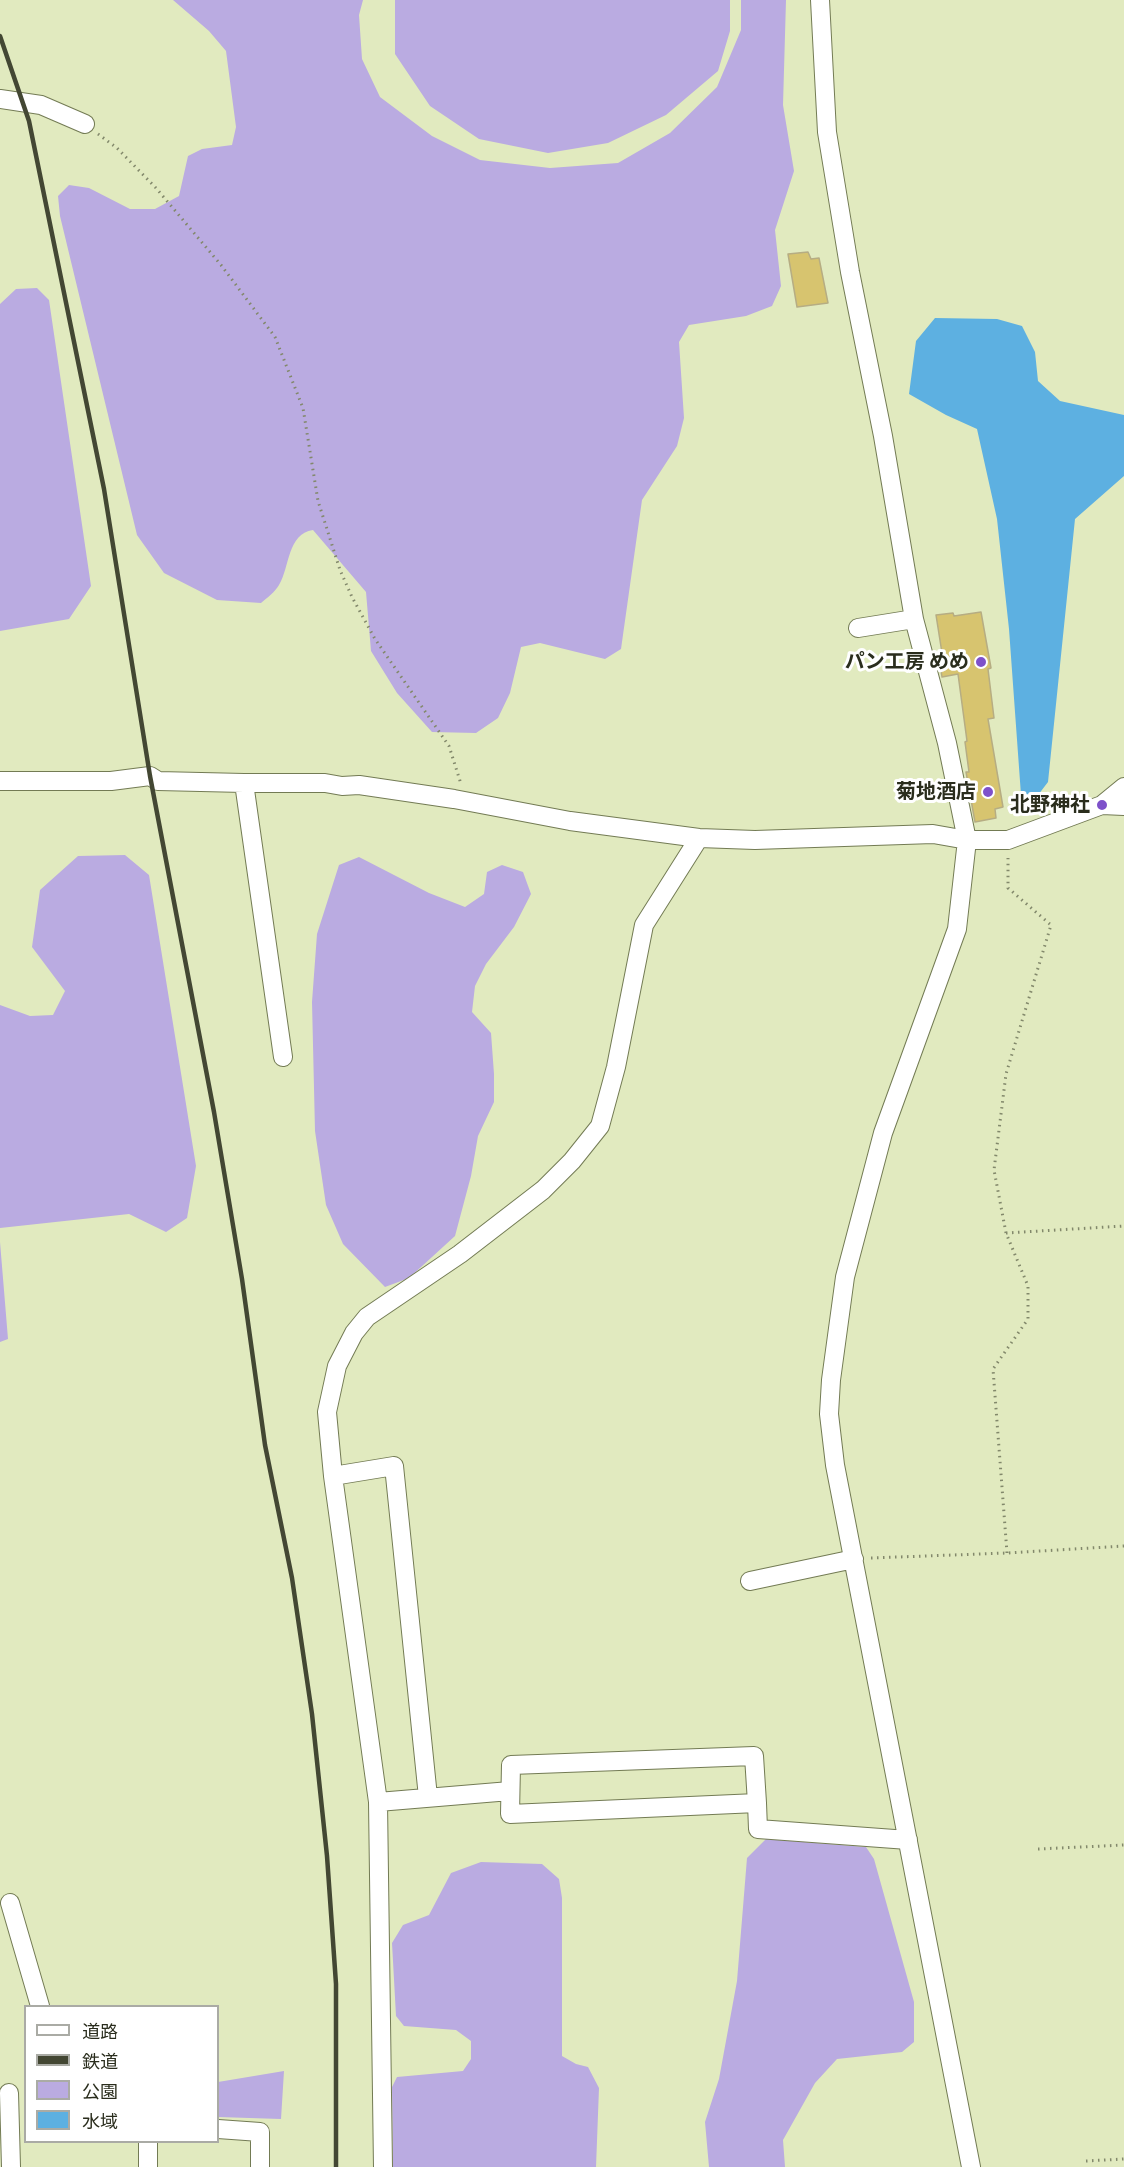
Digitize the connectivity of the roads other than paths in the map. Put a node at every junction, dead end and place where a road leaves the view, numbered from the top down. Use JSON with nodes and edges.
{"nodes":[{"id":1,"x":820,"y":0,"type":"edge"},
{"id":2,"x":0,"y":99,"type":"edge"},
{"id":3,"x":85,"y":124,"type":"road end"},
{"id":4,"x":914,"y":619,"type":"junction"},
{"id":5,"x":858,"y":628,"type":"dead end"},
{"id":6,"x":0,"y":781,"type":"edge"},
{"id":7,"x":244,"y":783,"type":"junction"},
{"id":8,"x":1124,"y":787,"type":"edge"},
{"id":9,"x":1102,"y":805,"type":"junction"},
{"id":10,"x":1124,"y":806,"type":"edge"},
{"id":11,"x":699,"y":838,"type":"junction"},
{"id":12,"x":967,"y":840,"type":"junction"},
{"id":13,"x":283,"y":1057,"type":"dead end"},
{"id":14,"x":333,"y":1476,"type":"junction"},
{"id":15,"x":854,"y":1558,"type":"junction"},
{"id":16,"x":750,"y":1581,"type":"dead end"},
{"id":17,"x":510,"y":1791,"type":"junction"},
{"id":18,"x":428,"y":1797,"type":"junction"},
{"id":19,"x":378,"y":1802,"type":"junction"},
{"id":20,"x":757,"y":1803,"type":"junction"},
{"id":21,"x":908,"y":1840,"type":"junction"},
{"id":22,"x":10,"y":1903,"type":"dead end"},
{"id":23,"x":39,"y":2005,"type":"edge"},
{"id":24,"x":12,"y":2093,"type":"edge"},
{"id":25,"x":219,"y":2129,"type":"edge"},
{"id":26,"x":148,"y":2143,"type":"edge"},
{"id":27,"x":11,"y":2167,"type":"edge"},
{"id":28,"x":148,"y":2167,"type":"edge"},
{"id":29,"x":260,"y":2167,"type":"edge"},
{"id":30,"x":383,"y":2167,"type":"edge"},
{"id":31,"x":971,"y":2167,"type":"edge"}],
"edges":[{"from":1,"to":4,"type":"street"},
{"from":2,"to":3,"type":"street"},
{"from":4,"to":5,"type":"street"},
{"from":4,"to":12,"type":"street"},
{"from":6,"to":7,"type":"street"},
{"from":7,"to":11,"type":"street"},
{"from":7,"to":13,"type":"street"},
{"from":8,"to":9,"type":"street"},
{"from":9,"to":10,"type":"street"},
{"from":9,"to":12,"type":"street"},
{"from":11,"to":12,"type":"street"},
{"from":11,"to":14,"type":"street"},
{"from":12,"to":15,"type":"street"},
{"from":14,"to":18,"type":"street"},
{"from":14,"to":19,"type":"street"},
{"from":15,"to":16,"type":"street"},
{"from":15,"to":21,"type":"street"},
{"from":17,"to":18,"type":"street"},
{"from":17,"to":20,"type":"street"},
{"from":17,"to":20,"type":"street"},
{"from":18,"to":19,"type":"street"},
{"from":19,"to":30,"type":"street"},
{"from":20,"to":21,"type":"street"},
{"from":21,"to":31,"type":"street"},
{"from":22,"to":23,"type":"street"},
{"from":24,"to":27,"type":"street"},
{"from":25,"to":29,"type":"street"},
{"from":26,"to":28,"type":"street"}]}
